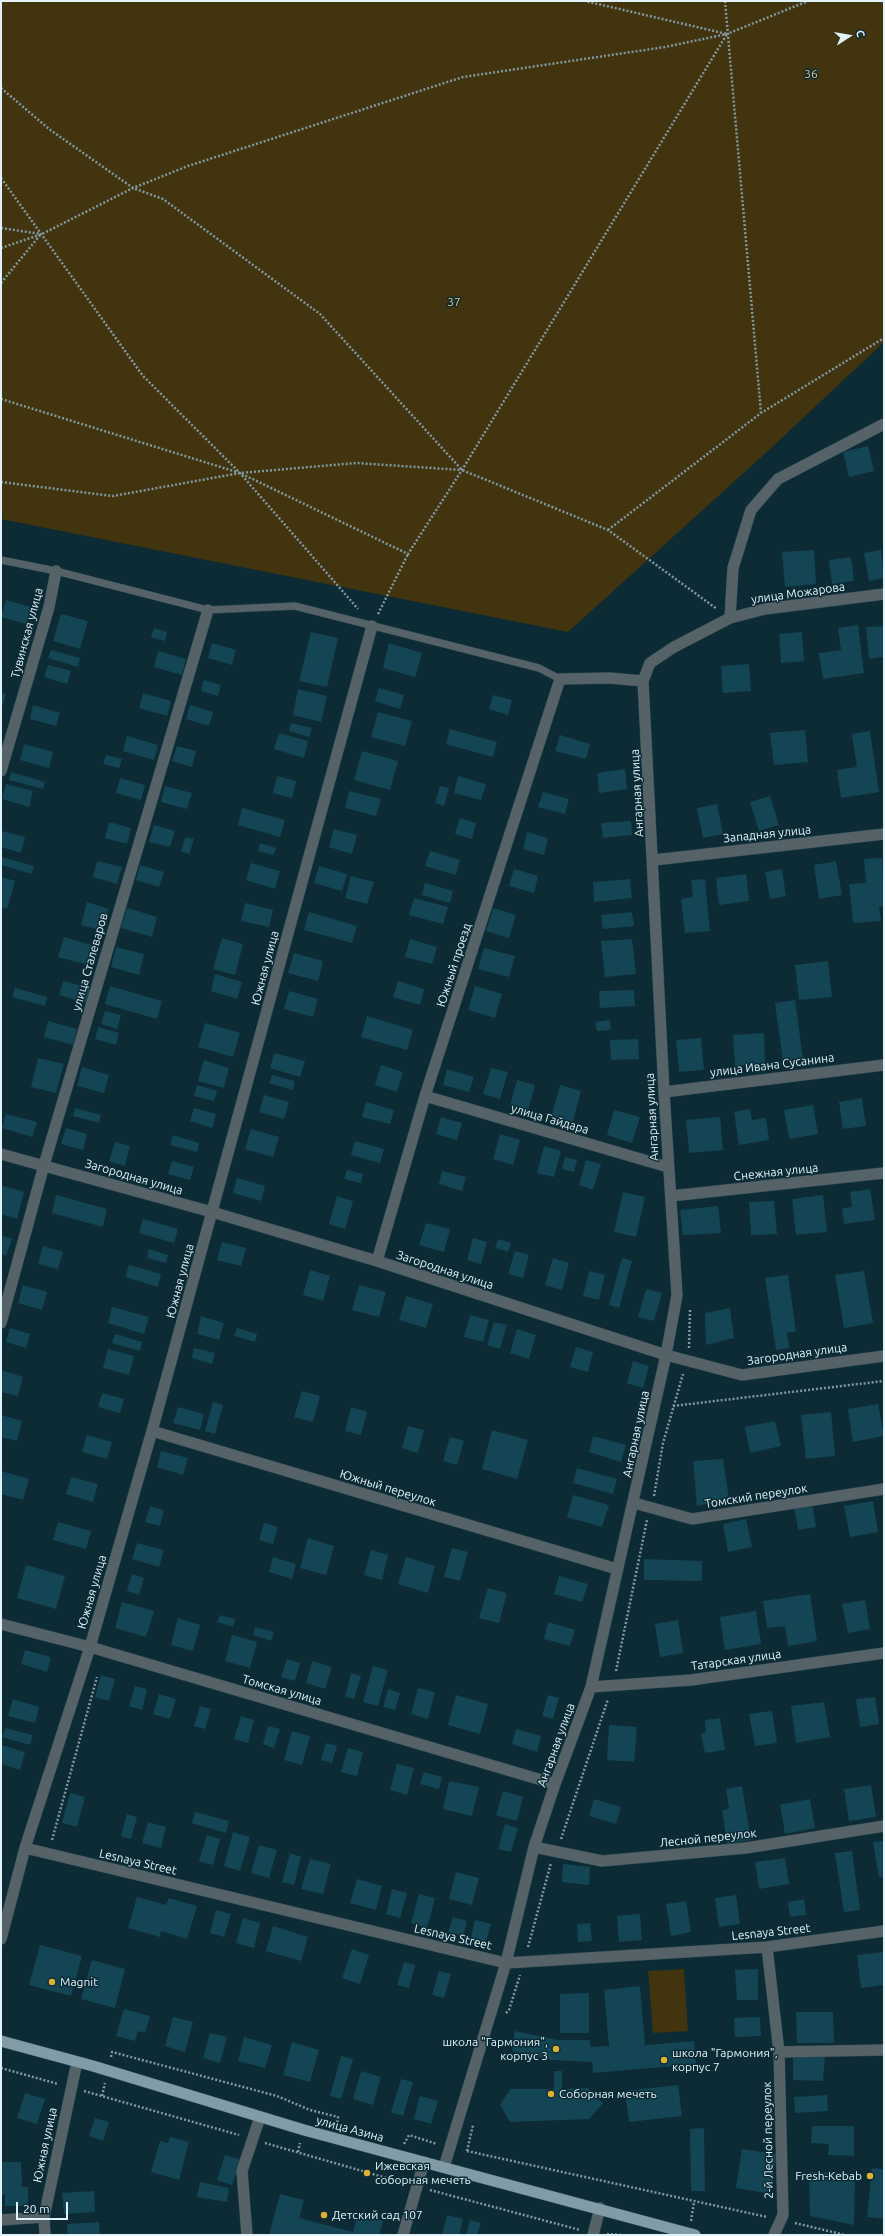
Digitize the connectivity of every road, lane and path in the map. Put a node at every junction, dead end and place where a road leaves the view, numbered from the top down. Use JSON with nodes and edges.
{"nodes":[{"id":1,"x":585,"y":1,"type":"edge"},
{"id":2,"x":725,"y":1,"type":"edge"},
{"id":3,"x":808,"y":1,"type":"edge"},
{"id":4,"x":727,"y":34,"type":"junction"},
{"id":5,"x":1,"y":88,"type":"edge"},
{"id":6,"x":1,"y":178,"type":"edge"},
{"id":7,"x":133,"y":188,"type":"junction"},
{"id":8,"x":1,"y":228,"type":"edge"},
{"id":9,"x":42,"y":234,"type":"junction"},
{"id":10,"x":1,"y":248,"type":"edge"},
{"id":11,"x":1,"y":283,"type":"edge"},
{"id":12,"x":884,"y":338,"type":"edge"},
{"id":13,"x":1,"y":399,"type":"edge"},
{"id":14,"x":761,"y":413,"type":"junction"},
{"id":15,"x":884,"y":424,"type":"edge"},
{"id":16,"x":462,"y":470,"type":"junction"},
{"id":17,"x":240,"y":473,"type":"junction"},
{"id":18,"x":1,"y":482,"type":"edge"},
{"id":19,"x":608,"y":530,"type":"junction"},
{"id":20,"x":408,"y":554,"type":"junction"},
{"id":21,"x":1,"y":560,"type":"edge"},
{"id":22,"x":56,"y":571,"type":"junction"},
{"id":23,"x":884,"y":594,"type":"edge"},
{"id":24,"x":208,"y":610,"type":"junction"},
{"id":25,"x":730,"y":618,"type":"junction"},
{"id":26,"x":372,"y":626,"type":"junction"},
{"id":27,"x":560,"y":679,"type":"junction"},
{"id":28,"x":643,"y":681,"type":"junction"},
{"id":29,"x":1,"y":771,"type":"edge"},
{"id":30,"x":884,"y":834,"type":"edge"},
{"id":31,"x":654,"y":860,"type":"junction"},
{"id":32,"x":884,"y":1065,"type":"edge"},
{"id":33,"x":664,"y":1092,"type":"junction"},
{"id":34,"x":425,"y":1096,"type":"junction"},
{"id":35,"x":1,"y":1154,"type":"edge"},
{"id":36,"x":44,"y":1165,"type":"junction"},
{"id":37,"x":668,"y":1167,"type":"junction"},
{"id":38,"x":884,"y":1173,"type":"edge"},
{"id":39,"x":671,"y":1196,"type":"junction"},
{"id":40,"x":212,"y":1212,"type":"junction"},
{"id":41,"x":378,"y":1261,"type":"junction"},
{"id":42,"x":1,"y":1323,"type":"edge"},
{"id":43,"x":666,"y":1355,"type":"junction"},
{"id":44,"x":884,"y":1356,"type":"edge"},
{"id":45,"x":884,"y":1381,"type":"edge"},
{"id":46,"x":673,"y":1406,"type":"dead end"},
{"id":47,"x":152,"y":1431,"type":"junction"},
{"id":48,"x":884,"y":1489,"type":"edge"},
{"id":49,"x":634,"y":1503,"type":"junction"},
{"id":50,"x":617,"y":1569,"type":"junction"},
{"id":51,"x":1,"y":1624,"type":"edge"},
{"id":52,"x":90,"y":1647,"type":"junction"},
{"id":53,"x":884,"y":1653,"type":"edge"},
{"id":54,"x":591,"y":1687,"type":"junction"},
{"id":55,"x":554,"y":1784,"type":"junction"},
{"id":56,"x":884,"y":1826,"type":"edge"},
{"id":57,"x":534,"y":1847,"type":"junction"},
{"id":58,"x":25,"y":1848,"type":"junction"},
{"id":59,"x":884,"y":1930,"type":"edge"},
{"id":60,"x":1,"y":1939,"type":"edge"},
{"id":61,"x":766,"y":1947,"type":"junction"},
{"id":62,"x":506,"y":1963,"type":"junction"},
{"id":63,"x":1,"y":2041,"type":"edge"},
{"id":64,"x":884,"y":2050,"type":"edge"},
{"id":65,"x":112,"y":2052,"type":"dead end"},
{"id":66,"x":779,"y":2052,"type":"junction"},
{"id":67,"x":76,"y":2062,"type":"junction"},
{"id":68,"x":1,"y":2068,"type":"edge"},
{"id":69,"x":71,"y":2087,"type":"junction"},
{"id":70,"x":260,"y":2117,"type":"junction"},
{"id":71,"x":338,"y":2117,"type":"dead end"},
{"id":72,"x":409,"y":2135,"type":"dead end"},
{"id":73,"x":253,"y":2139,"type":"junction"},
{"id":74,"x":450,"y":2148,"type":"junction"},
{"id":75,"x":424,"y":2162,"type":"junction"},
{"id":76,"x":444,"y":2168,"type":"junction"},
{"id":77,"x":416,"y":2187,"type":"junction"},
{"id":78,"x":600,"y":2208,"type":"junction"},
{"id":79,"x":44,"y":2217,"type":"junction"},
{"id":80,"x":1,"y":2220,"type":"edge"},
{"id":81,"x":781,"y":2220,"type":"junction"},
{"id":82,"x":593,"y":2234,"type":"edge"},
{"id":83,"x":45,"y":2235,"type":"edge"},
{"id":84,"x":247,"y":2235,"type":"edge"},
{"id":85,"x":403,"y":2235,"type":"edge"},
{"id":86,"x":623,"y":2235,"type":"edge"},
{"id":87,"x":695,"y":2235,"type":"edge"},
{"id":88,"x":774,"y":2235,"type":"edge"},
{"id":89,"x":845,"y":2235,"type":"edge"}],
"edges":[{"from":1,"to":4,"type":"path"},
{"from":2,"to":4,"type":"path"},
{"from":3,"to":4,"type":"path"},
{"from":4,"to":7,"type":"path"},
{"from":4,"to":14,"type":"path"},
{"from":4,"to":16,"type":"path"},
{"from":5,"to":7,"type":"path"},
{"from":6,"to":9,"type":"path"},
{"from":7,"to":9,"type":"path"},
{"from":7,"to":16,"type":"path"},
{"from":8,"to":9,"type":"path"},
{"from":9,"to":10,"type":"path"},
{"from":9,"to":11,"type":"path"},
{"from":9,"to":17,"type":"path"},
{"from":12,"to":14,"type":"path"},
{"from":13,"to":17,"type":"path"},
{"from":14,"to":19,"type":"path"},
{"from":15,"to":25,"type":"street"},
{"from":16,"to":17,"type":"path"},
{"from":16,"to":19,"type":"path"},
{"from":16,"to":20,"type":"path"},
{"from":17,"to":18,"type":"path"},
{"from":17,"to":20,"type":"path"},
{"from":17,"to":26,"type":"path"},
{"from":19,"to":25,"type":"path"},
{"from":20,"to":26,"type":"path"},
{"from":21,"to":22,"type":"lane"},
{"from":22,"to":24,"type":"lane"},
{"from":22,"to":29,"type":"street","name":"Тувинская улица"},
{"from":23,"to":25,"type":"street","name":"улица Можарова"},
{"from":24,"to":26,"type":"lane"},
{"from":24,"to":36,"type":"street","name":"улица Сталеваров"},
{"from":25,"to":28,"type":"street","name":"улица Можарова"},
{"from":26,"to":27,"type":"lane"},
{"from":26,"to":40,"type":"street","name":"Южная улица"},
{"from":27,"to":28,"type":"street"},
{"from":27,"to":34,"type":"street","name":"Южный проезд"},
{"from":28,"to":31,"type":"street","name":"Ангарная улица"},
{"from":30,"to":31,"type":"street","name":"Западная улица"},
{"from":31,"to":33,"type":"street","name":"Ангарная улица"},
{"from":32,"to":33,"type":"street","name":"улица Ивана Сусанина"},
{"from":33,"to":37,"type":"street","name":"Ангарная улица"},
{"from":34,"to":37,"type":"street","name":"улица Гайдара"},
{"from":34,"to":41,"type":"street","name":"Южный проезд"},
{"from":35,"to":36,"type":"street","name":"Загородная улица"},
{"from":36,"to":40,"type":"street","name":"Загородная улица"},
{"from":36,"to":42,"type":"street","name":"улица Сталеваров"},
{"from":37,"to":39,"type":"street","name":"Ангарная улица"},
{"from":38,"to":39,"type":"street","name":"Снежная улица"},
{"from":39,"to":43,"type":"street","name":"Ангарная улица"},
{"from":40,"to":41,"type":"street","name":"Загородная улица"},
{"from":40,"to":47,"type":"street","name":"Южная улица"},
{"from":41,"to":43,"type":"street","name":"Загородная улица"},
{"from":43,"to":44,"type":"street","name":"Загородная улица"},
{"from":43,"to":49,"type":"street","name":"Ангарная улица"},
{"from":45,"to":46,"type":"path"},
{"from":47,"to":50,"type":"street","name":"Южный переулок"},
{"from":47,"to":52,"type":"street","name":"Южная улица"},
{"from":48,"to":49,"type":"street","name":"Томский переулок"},
{"from":49,"to":50,"type":"street","name":"Ангарная улица"},
{"from":50,"to":54,"type":"street","name":"Ангарная улица"},
{"from":51,"to":52,"type":"street","name":"Томская улица"},
{"from":52,"to":55,"type":"street","name":"Томская улица"},
{"from":52,"to":58,"type":"street","name":"Южная улица"},
{"from":53,"to":54,"type":"street","name":"Татарская улица"},
{"from":54,"to":55,"type":"street","name":"Ангарная улица"},
{"from":55,"to":57,"type":"street","name":"Ангарная улица"},
{"from":56,"to":57,"type":"street","name":"Лесной переулок"},
{"from":57,"to":62,"type":"street","name":"Ангарная улица"},
{"from":58,"to":60,"type":"street","name":"Южная улица"},
{"from":58,"to":62,"type":"street","name":"Lesnaya Street"},
{"from":59,"to":61,"type":"street","name":"Lesnaya Street"},
{"from":61,"to":62,"type":"street","name":"Lesnaya Street"},
{"from":61,"to":66,"type":"street","name":"2-й Лесной переулок"},
{"from":62,"to":74,"type":"street","name":"Ангарная улица"},
{"from":63,"to":67,"type":"main road","name":"улица Азина"},
{"from":64,"to":66,"type":"street"},
{"from":65,"to":71,"type":"path"},
{"from":66,"to":81,"type":"street","name":"2-й Лесной переулок"},
{"from":67,"to":69,"type":"street","name":"Южная улица"},
{"from":67,"to":70,"type":"main road","name":"улица Азина"},
{"from":68,"to":69,"type":"path"},
{"from":69,"to":73,"type":"path"},
{"from":69,"to":79,"type":"street","name":"Южная улица"},
{"from":70,"to":73,"type":"street"},
{"from":70,"to":75,"type":"main road","name":"улица Азина"},
{"from":72,"to":74,"type":"path"},
{"from":73,"to":77,"type":"path"},
{"from":73,"to":84,"type":"street"},
{"from":74,"to":76,"type":"street","name":"Ангарная улица"},
{"from":74,"to":81,"type":"path"},
{"from":75,"to":76,"type":"main road","name":"улица Азина"},
{"from":75,"to":77,"type":"street"},
{"from":76,"to":78,"type":"main road","name":"улица Азина"},
{"from":77,"to":82,"type":"path"},
{"from":77,"to":85,"type":"street"},
{"from":78,"to":82,"type":"street"},
{"from":78,"to":87,"type":"main road","name":"улица Азина"},
{"from":79,"to":80,"type":"street"},
{"from":79,"to":83,"type":"street","name":"Южная улица"},
{"from":81,"to":88,"type":"street","name":"2-й Лесной переулок"},
{"from":81,"to":89,"type":"path"},
{"from":82,"to":86,"type":"path"}]}
